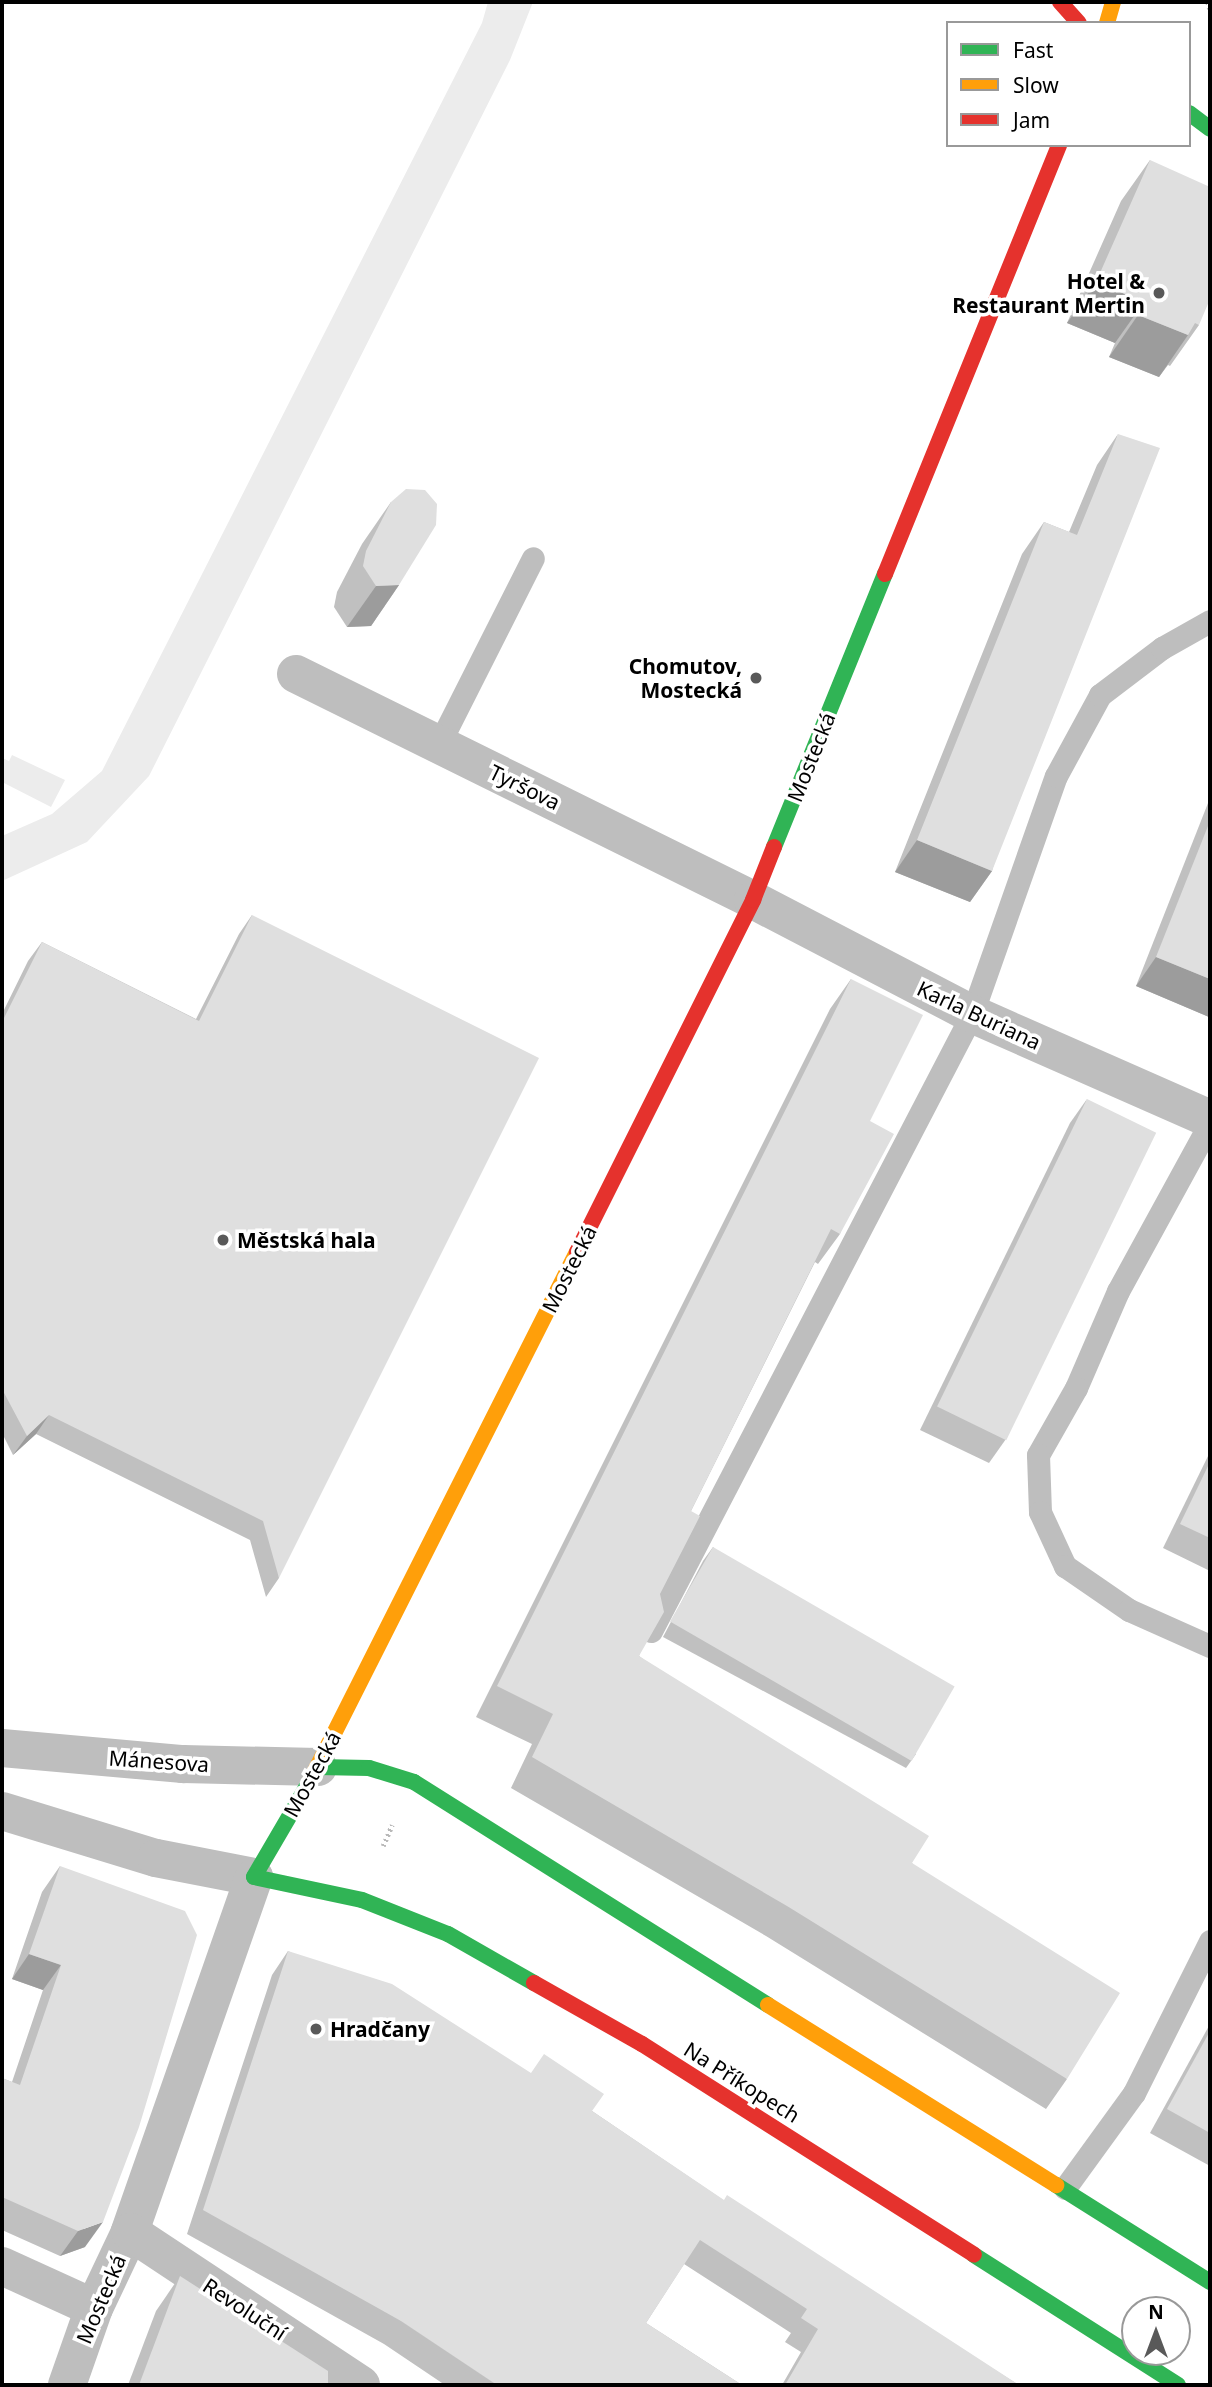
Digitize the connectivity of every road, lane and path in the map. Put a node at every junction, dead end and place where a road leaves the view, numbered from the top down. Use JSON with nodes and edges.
{"nodes":[{"id":1,"x":1060,"y":2,"type":"edge"},
{"id":2,"x":1113,"y":2,"type":"edge"},
{"id":3,"x":1208,"y":2,"type":"edge"},
{"id":4,"x":1210,"y":9,"type":"edge"},
{"id":5,"x":1077,"y":21,"type":"edge"},
{"id":6,"x":1108,"y":21,"type":"edge"},
{"id":7,"x":1191,"y":115,"type":"edge"},
{"id":8,"x":1210,"y":129,"type":"edge"},
{"id":9,"x":1058,"y":147,"type":"edge"},
{"id":10,"x":533,"y":558,"type":"dead end"},
{"id":11,"x":1210,"y":621,"type":"edge"},
{"id":12,"x":296,"y":674,"type":"dead end"},
{"id":13,"x":439,"y":744,"type":"junction"},
{"id":14,"x":753,"y":900,"type":"junction"},
{"id":15,"x":972,"y":1014,"type":"junction"},
{"id":16,"x":1210,"y":1121,"type":"edge"},
{"id":17,"x":651,"y":1631,"type":"edge"},
{"id":18,"x":1210,"y":1646,"type":"edge"},
{"id":19,"x":2,"y":1748,"type":"edge"},
{"id":20,"x":318,"y":1767,"type":"junction"},
{"id":21,"x":2,"y":1811,"type":"edge"},
{"id":22,"x":254,"y":1877,"type":"junction"},
{"id":23,"x":1210,"y":1941,"type":"edge"},
{"id":24,"x":1065,"y":2188,"type":"junction"},
{"id":25,"x":130,"y":2232,"type":"junction"},
{"id":26,"x":2,"y":2266,"type":"edge"},
{"id":27,"x":1210,"y":2282,"type":"edge"},
{"id":28,"x":94,"y":2308,"type":"junction"},
{"id":29,"x":67,"y":2385,"type":"edge"},
{"id":30,"x":361,"y":2385,"type":"edge"},
{"id":31,"x":1178,"y":2385,"type":"edge"}],
"edges":[{"from":1,"to":5,"type":"street"},
{"from":2,"to":6,"type":"street"},
{"from":3,"to":4,"type":"path"},
{"from":7,"to":8,"type":"street"},
{"from":9,"to":14,"type":"street","name":"Mostecká"},
{"from":10,"to":13,"type":"lane"},
{"from":11,"to":15,"type":"lane"},
{"from":12,"to":13,"type":"street","name":"Tyršova"},
{"from":13,"to":14,"type":"street","name":"Tyršova"},
{"from":14,"to":15,"type":"street","name":"Karla Buriana"},
{"from":14,"to":20,"type":"street","name":"Mostecká"},
{"from":15,"to":16,"type":"street","name":"Karla Buriana"},
{"from":15,"to":17,"type":"lane"},
{"from":16,"to":18,"type":"lane"},
{"from":19,"to":20,"type":"street","name":"Mánesova"},
{"from":20,"to":22,"type":"street","name":"Mostecká"},
{"from":20,"to":24,"type":"street"},
{"from":21,"to":22,"type":"street"},
{"from":22,"to":25,"type":"street","name":"Mostecká"},
{"from":22,"to":31,"type":"street","name":"Na Příkopech"},
{"from":23,"to":24,"type":"lane"},
{"from":24,"to":27,"type":"street"},
{"from":25,"to":28,"type":"street","name":"Mostecká"},
{"from":25,"to":30,"type":"street","name":"Revoluční"},
{"from":26,"to":28,"type":"street"},
{"from":28,"to":29,"type":"street","name":"Mostecká"}]}
